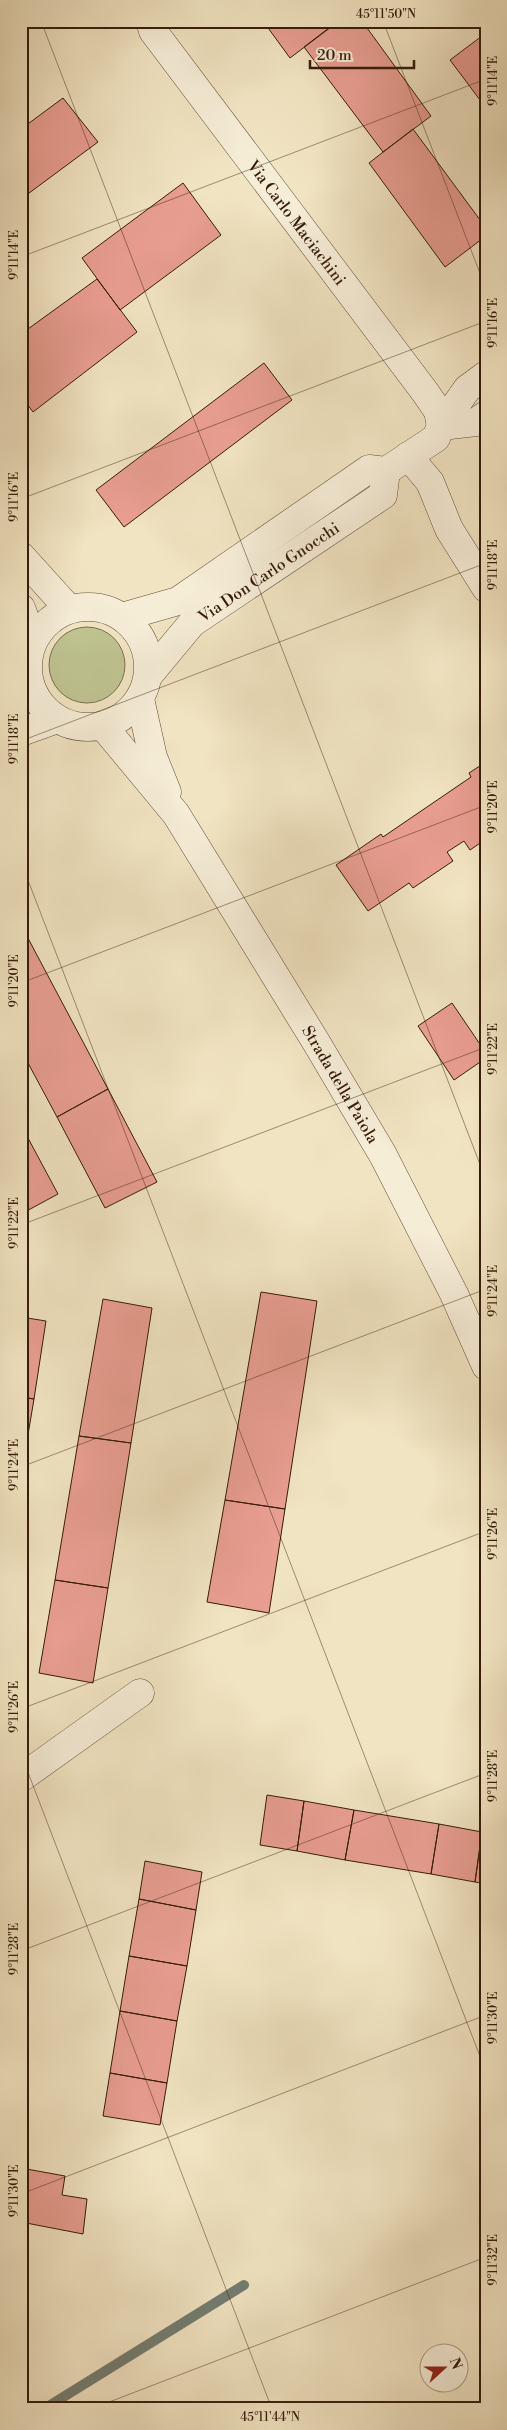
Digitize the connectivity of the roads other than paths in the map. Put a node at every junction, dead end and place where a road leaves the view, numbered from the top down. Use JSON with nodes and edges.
{"nodes":[{"id":1,"x":150,"y":21,"type":"edge"},
{"id":2,"x":486,"y":375,"type":"edge"},
{"id":3,"x":486,"y":415,"type":"edge"},
{"id":4,"x":441,"y":426,"type":"junction"},
{"id":5,"x":397,"y":464,"type":"junction"},
{"id":6,"x":21,"y":556,"type":"edge"},
{"id":7,"x":486,"y":588,"type":"edge"},
{"id":8,"x":21,"y":608,"type":"edge"},
{"id":9,"x":70,"y":609,"type":"junction"},
{"id":10,"x":122,"y":617,"type":"junction"},
{"id":11,"x":27,"y":654,"type":"edge"},
{"id":12,"x":144,"y":688,"type":"junction"},
{"id":13,"x":57,"y":719,"type":"junction"},
{"id":14,"x":102,"y":726,"type":"junction"},
{"id":15,"x":21,"y":732,"type":"edge"},
{"id":16,"x":176,"y":814,"type":"junction"},
{"id":17,"x":486,"y":1366,"type":"edge"},
{"id":18,"x":140,"y":1692,"type":"dead end"},
{"id":19,"x":21,"y":1778,"type":"edge"}],
"edges":[{"from":1,"to":4,"type":"street","name":"Via Carlo Maciachini"},
{"from":2,"to":4,"type":"street","name":"Via Don Carlo Gnocchi"},
{"from":3,"to":4,"type":"street"},
{"from":4,"to":5,"type":"street","name":"Via Don Carlo Gnocchi"},
{"from":5,"to":7,"type":"street"},
{"from":5,"to":10,"type":"street","name":"Via Don Carlo Gnocchi"},
{"from":5,"to":12,"type":"street","name":"Via Don Carlo Gnocchi"},
{"from":6,"to":9,"type":"street"},
{"from":8,"to":11,"type":"street"},
{"from":9,"to":10,"type":"street"},
{"from":9,"to":11,"type":"street"},
{"from":10,"to":12,"type":"street"},
{"from":11,"to":13,"type":"street"},
{"from":12,"to":14,"type":"street"},
{"from":12,"to":16,"type":"street","name":"Strada della Paiola"},
{"from":13,"to":14,"type":"street"},
{"from":13,"to":15,"type":"street"},
{"from":14,"to":16,"type":"street","name":"Strada della Paiola"},
{"from":16,"to":17,"type":"street","name":"Strada della Paiola"},
{"from":18,"to":19,"type":"street"}]}
